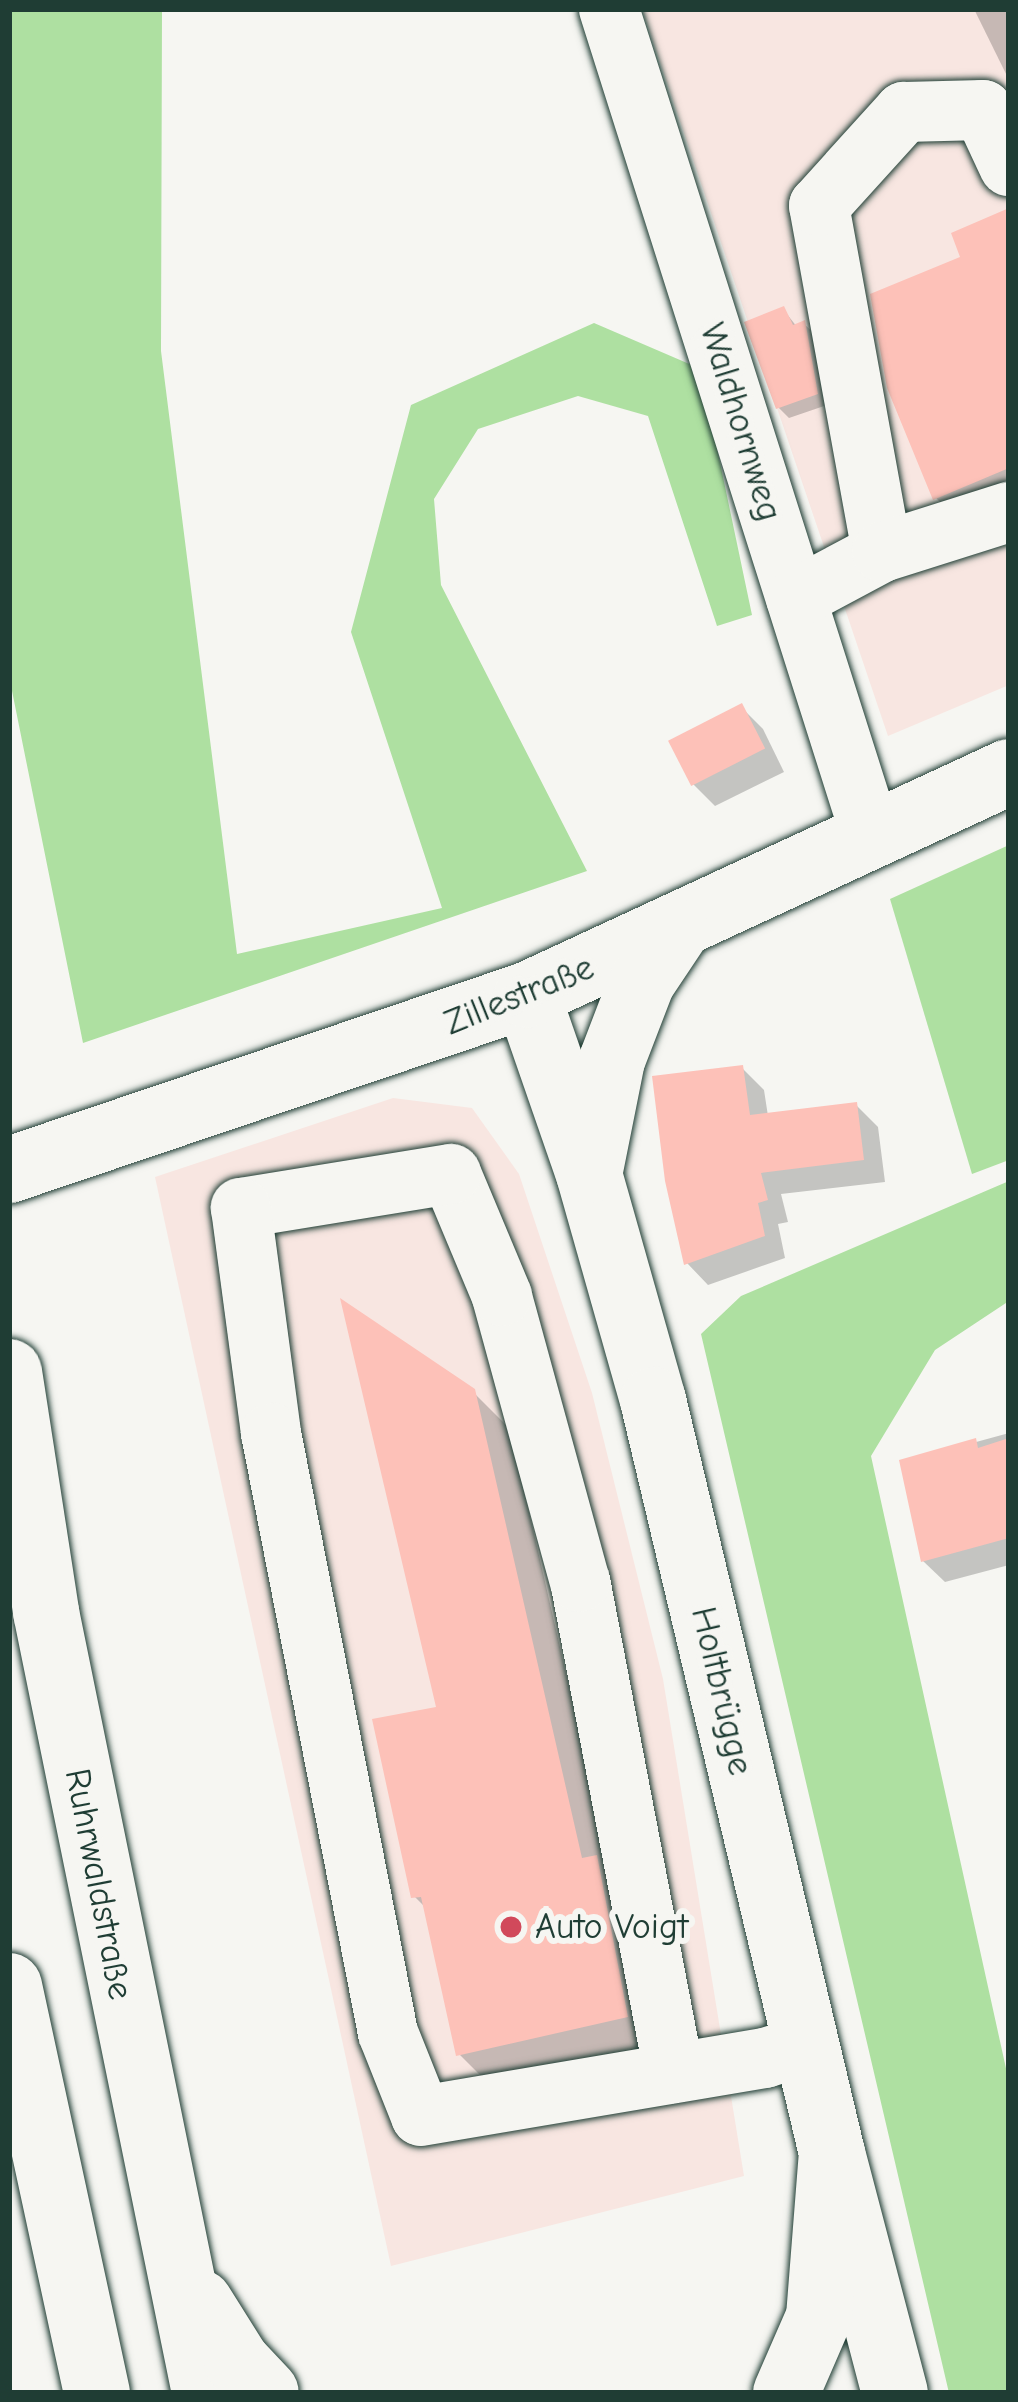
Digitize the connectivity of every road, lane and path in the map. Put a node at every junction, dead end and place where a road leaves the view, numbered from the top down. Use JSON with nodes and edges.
{"nodes":[{"id":1,"x":609,"y":9,"type":"edge"},
{"id":2,"x":1009,"y":166,"type":"edge"},
{"id":3,"x":1009,"y":512,"type":"edge"},
{"id":4,"x":883,"y":552,"type":"junction"},
{"id":5,"x":796,"y":598,"type":"junction"},
{"id":6,"x":1009,"y":772,"type":"edge"},
{"id":7,"x":872,"y":835,"type":"junction"},
{"id":8,"x":676,"y":931,"type":"junction"},
{"id":9,"x":527,"y":995,"type":"junction"},
{"id":10,"x":9,"y":1169,"type":"edge"},
{"id":11,"x":590,"y":1174,"type":"junction"},
{"id":12,"x":9,"y":1372,"type":"edge"},
{"id":13,"x":9,"y":1986,"type":"edge"},
{"id":14,"x":806,"y":2045,"type":"junction"},
{"id":15,"x":674,"y":2073,"type":"junction"},
{"id":16,"x":832,"y":2153,"type":"junction"},
{"id":17,"x":171,"y":2234,"type":"junction"},
{"id":18,"x":82,"y":2322,"type":"junction"},
{"id":19,"x":82,"y":2393,"type":"edge"},
{"id":20,"x":98,"y":2393,"type":"edge"},
{"id":21,"x":206,"y":2393,"type":"edge"},
{"id":22,"x":266,"y":2393,"type":"edge"},
{"id":23,"x":786,"y":2393,"type":"edge"},
{"id":24,"x":895,"y":2393,"type":"edge"}],
"edges":[{"from":1,"to":5,"type":"lane","name":"Waldhornweg"},
{"from":2,"to":4,"type":"lane"},
{"from":3,"to":4,"type":"lane"},
{"from":4,"to":5,"type":"lane"},
{"from":5,"to":7,"type":"lane","name":"Waldhornweg"},
{"from":6,"to":7,"type":"main road","name":"Zillestraße"},
{"from":7,"to":8,"type":"main road","name":"Zillestraße"},
{"from":8,"to":9,"type":"main road","name":"Zillestraße"},
{"from":8,"to":11,"type":"main road"},
{"from":9,"to":10,"type":"main road","name":"Zillestraße"},
{"from":9,"to":11,"type":"main road","name":"Holtbrügge"},
{"from":11,"to":14,"type":"main road","name":"Holtbrügge"},
{"from":12,"to":17,"type":"main road","name":"Ruhrwaldstraße"},
{"from":13,"to":18,"type":"main road"},
{"from":14,"to":15,"type":"lane"},
{"from":14,"to":16,"type":"main road","name":"Holtbrügge"},
{"from":15,"to":15,"type":"lane"},
{"from":16,"to":23,"type":"main road"},
{"from":16,"to":24,"type":"main road","name":"Holtbrügge"},
{"from":17,"to":21,"type":"main road","name":"Ruhrwaldstraße"},
{"from":17,"to":22,"type":"main road"},
{"from":18,"to":19,"type":"main road"},
{"from":18,"to":20,"type":"main road"}]}
